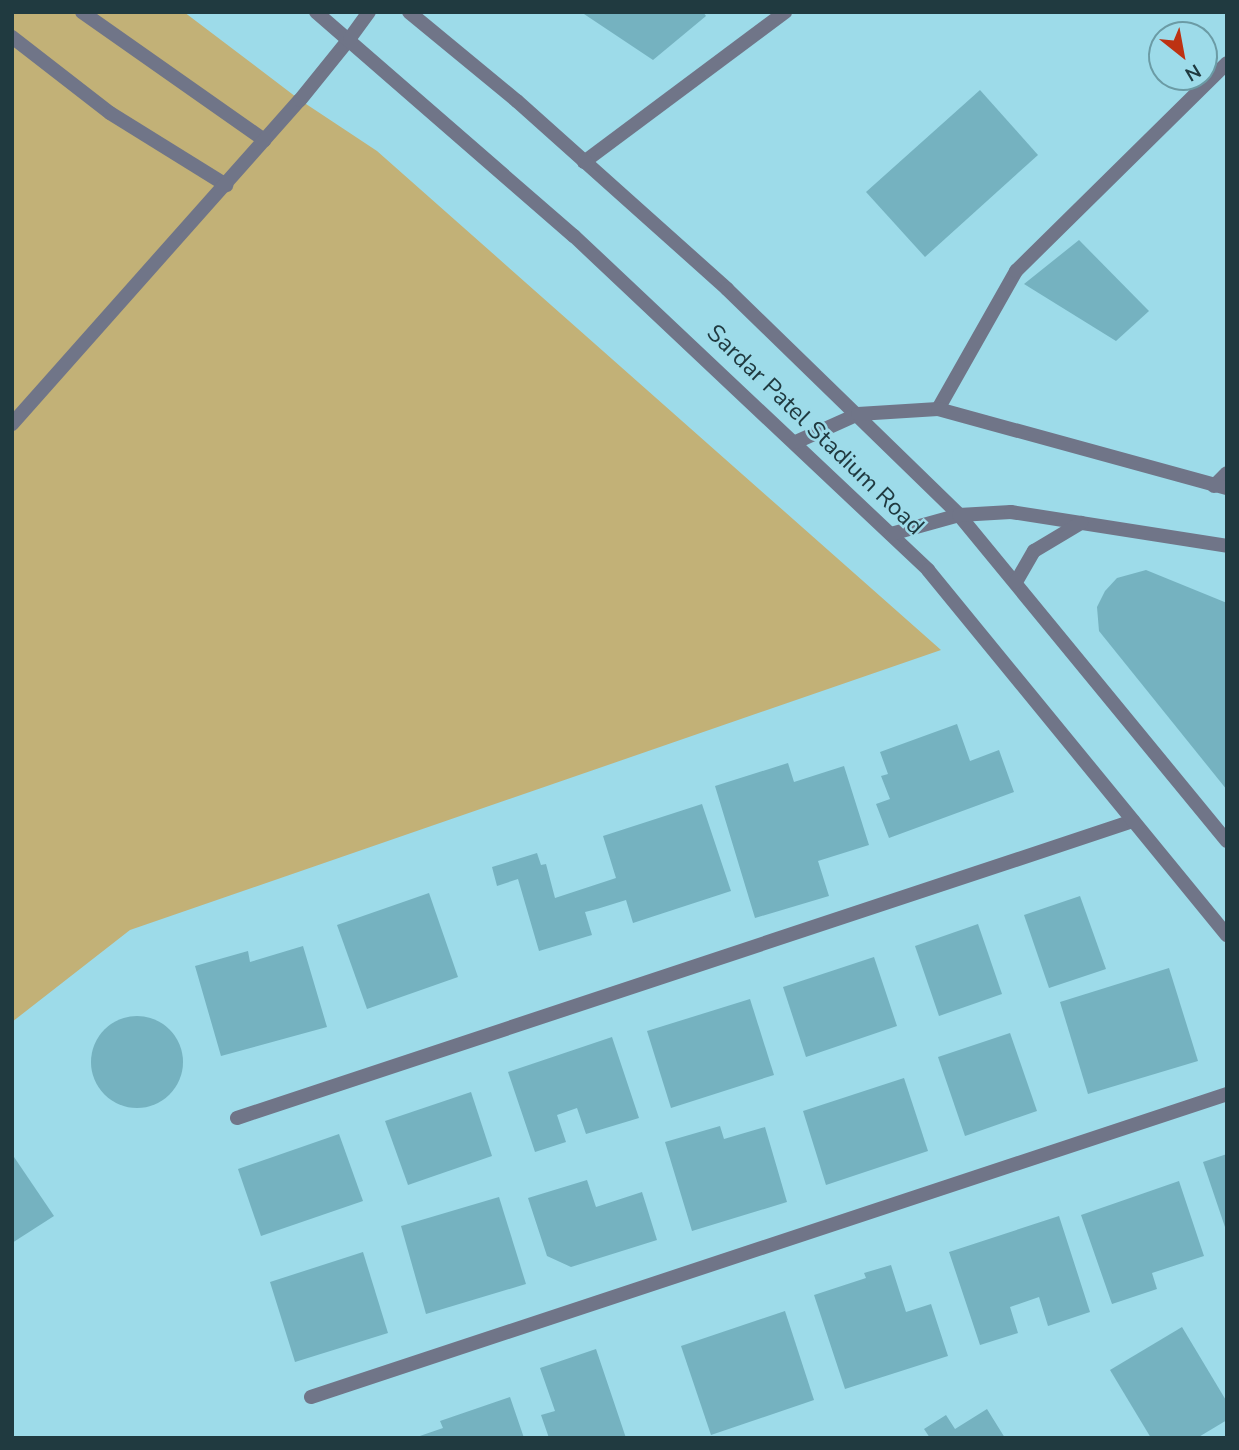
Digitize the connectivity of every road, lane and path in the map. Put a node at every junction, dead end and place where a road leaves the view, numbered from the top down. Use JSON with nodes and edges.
{"nodes":[{"id":1,"x":82,"y":12,"type":"edge"},
{"id":2,"x":316,"y":12,"type":"edge"},
{"id":3,"x":369,"y":12,"type":"edge"},
{"id":4,"x":409,"y":12,"type":"edge"},
{"id":5,"x":785,"y":12,"type":"edge"},
{"id":6,"x":12,"y":37,"type":"edge"},
{"id":7,"x":350,"y":38,"type":"junction"},
{"id":8,"x":1227,"y":63,"type":"edge"},
{"id":9,"x":264,"y":140,"type":"junction"},
{"id":10,"x":584,"y":162,"type":"junction"},
{"id":11,"x":226,"y":185,"type":"junction"},
{"id":12,"x":938,"y":409,"type":"junction"},
{"id":13,"x":858,"y":414,"type":"junction"},
{"id":14,"x":12,"y":424,"type":"edge"},
{"id":15,"x":796,"y":442,"type":"junction"},
{"id":16,"x":1227,"y":473,"type":"edge"},
{"id":17,"x":1220,"y":487,"type":"edge"},
{"id":18,"x":960,"y":514,"type":"junction"},
{"id":19,"x":1082,"y":522,"type":"junction"},
{"id":20,"x":891,"y":534,"type":"junction"},
{"id":21,"x":1227,"y":546,"type":"edge"},
{"id":22,"x":1016,"y":582,"type":"junction"},
{"id":23,"x":1133,"y":821,"type":"junction"},
{"id":24,"x":1227,"y":841,"type":"edge"},
{"id":25,"x":1227,"y":935,"type":"edge"},
{"id":26,"x":1227,"y":1094,"type":"edge"},
{"id":27,"x":237,"y":1118,"type":"dead end"},
{"id":28,"x":311,"y":1397,"type":"dead end"}],
"edges":[{"from":1,"to":9,"type":"street"},
{"from":2,"to":7,"type":"street","name":"Sardar Patel Stadium Road"},
{"from":3,"to":7,"type":"street"},
{"from":4,"to":10,"type":"street","name":"Sardar Patel Stadium Road"},
{"from":5,"to":10,"type":"street"},
{"from":6,"to":11,"type":"street"},
{"from":7,"to":9,"type":"street"},
{"from":7,"to":15,"type":"street","name":"Sardar Patel Stadium Road"},
{"from":8,"to":12,"type":"street"},
{"from":9,"to":11,"type":"street"},
{"from":10,"to":13,"type":"street","name":"Sardar Patel Stadium Road"},
{"from":11,"to":14,"type":"street"},
{"from":12,"to":13,"type":"street"},
{"from":12,"to":17,"type":"street"},
{"from":13,"to":15,"type":"street"},
{"from":13,"to":18,"type":"street","name":"Sardar Patel Stadium Road"},
{"from":15,"to":20,"type":"street","name":"Sardar Patel Stadium Road"},
{"from":16,"to":17,"type":"street"},
{"from":18,"to":19,"type":"street"},
{"from":18,"to":20,"type":"street"},
{"from":18,"to":22,"type":"street","name":"Sardar Patel Stadium Road"},
{"from":19,"to":21,"type":"street"},
{"from":19,"to":22,"type":"street"},
{"from":20,"to":23,"type":"street","name":"Sardar Patel Stadium Road"},
{"from":22,"to":24,"type":"street","name":"Sardar Patel Stadium Road"},
{"from":23,"to":25,"type":"street","name":"Sardar Patel Stadium Road"},
{"from":23,"to":27,"type":"street"},
{"from":26,"to":28,"type":"street"}]}
